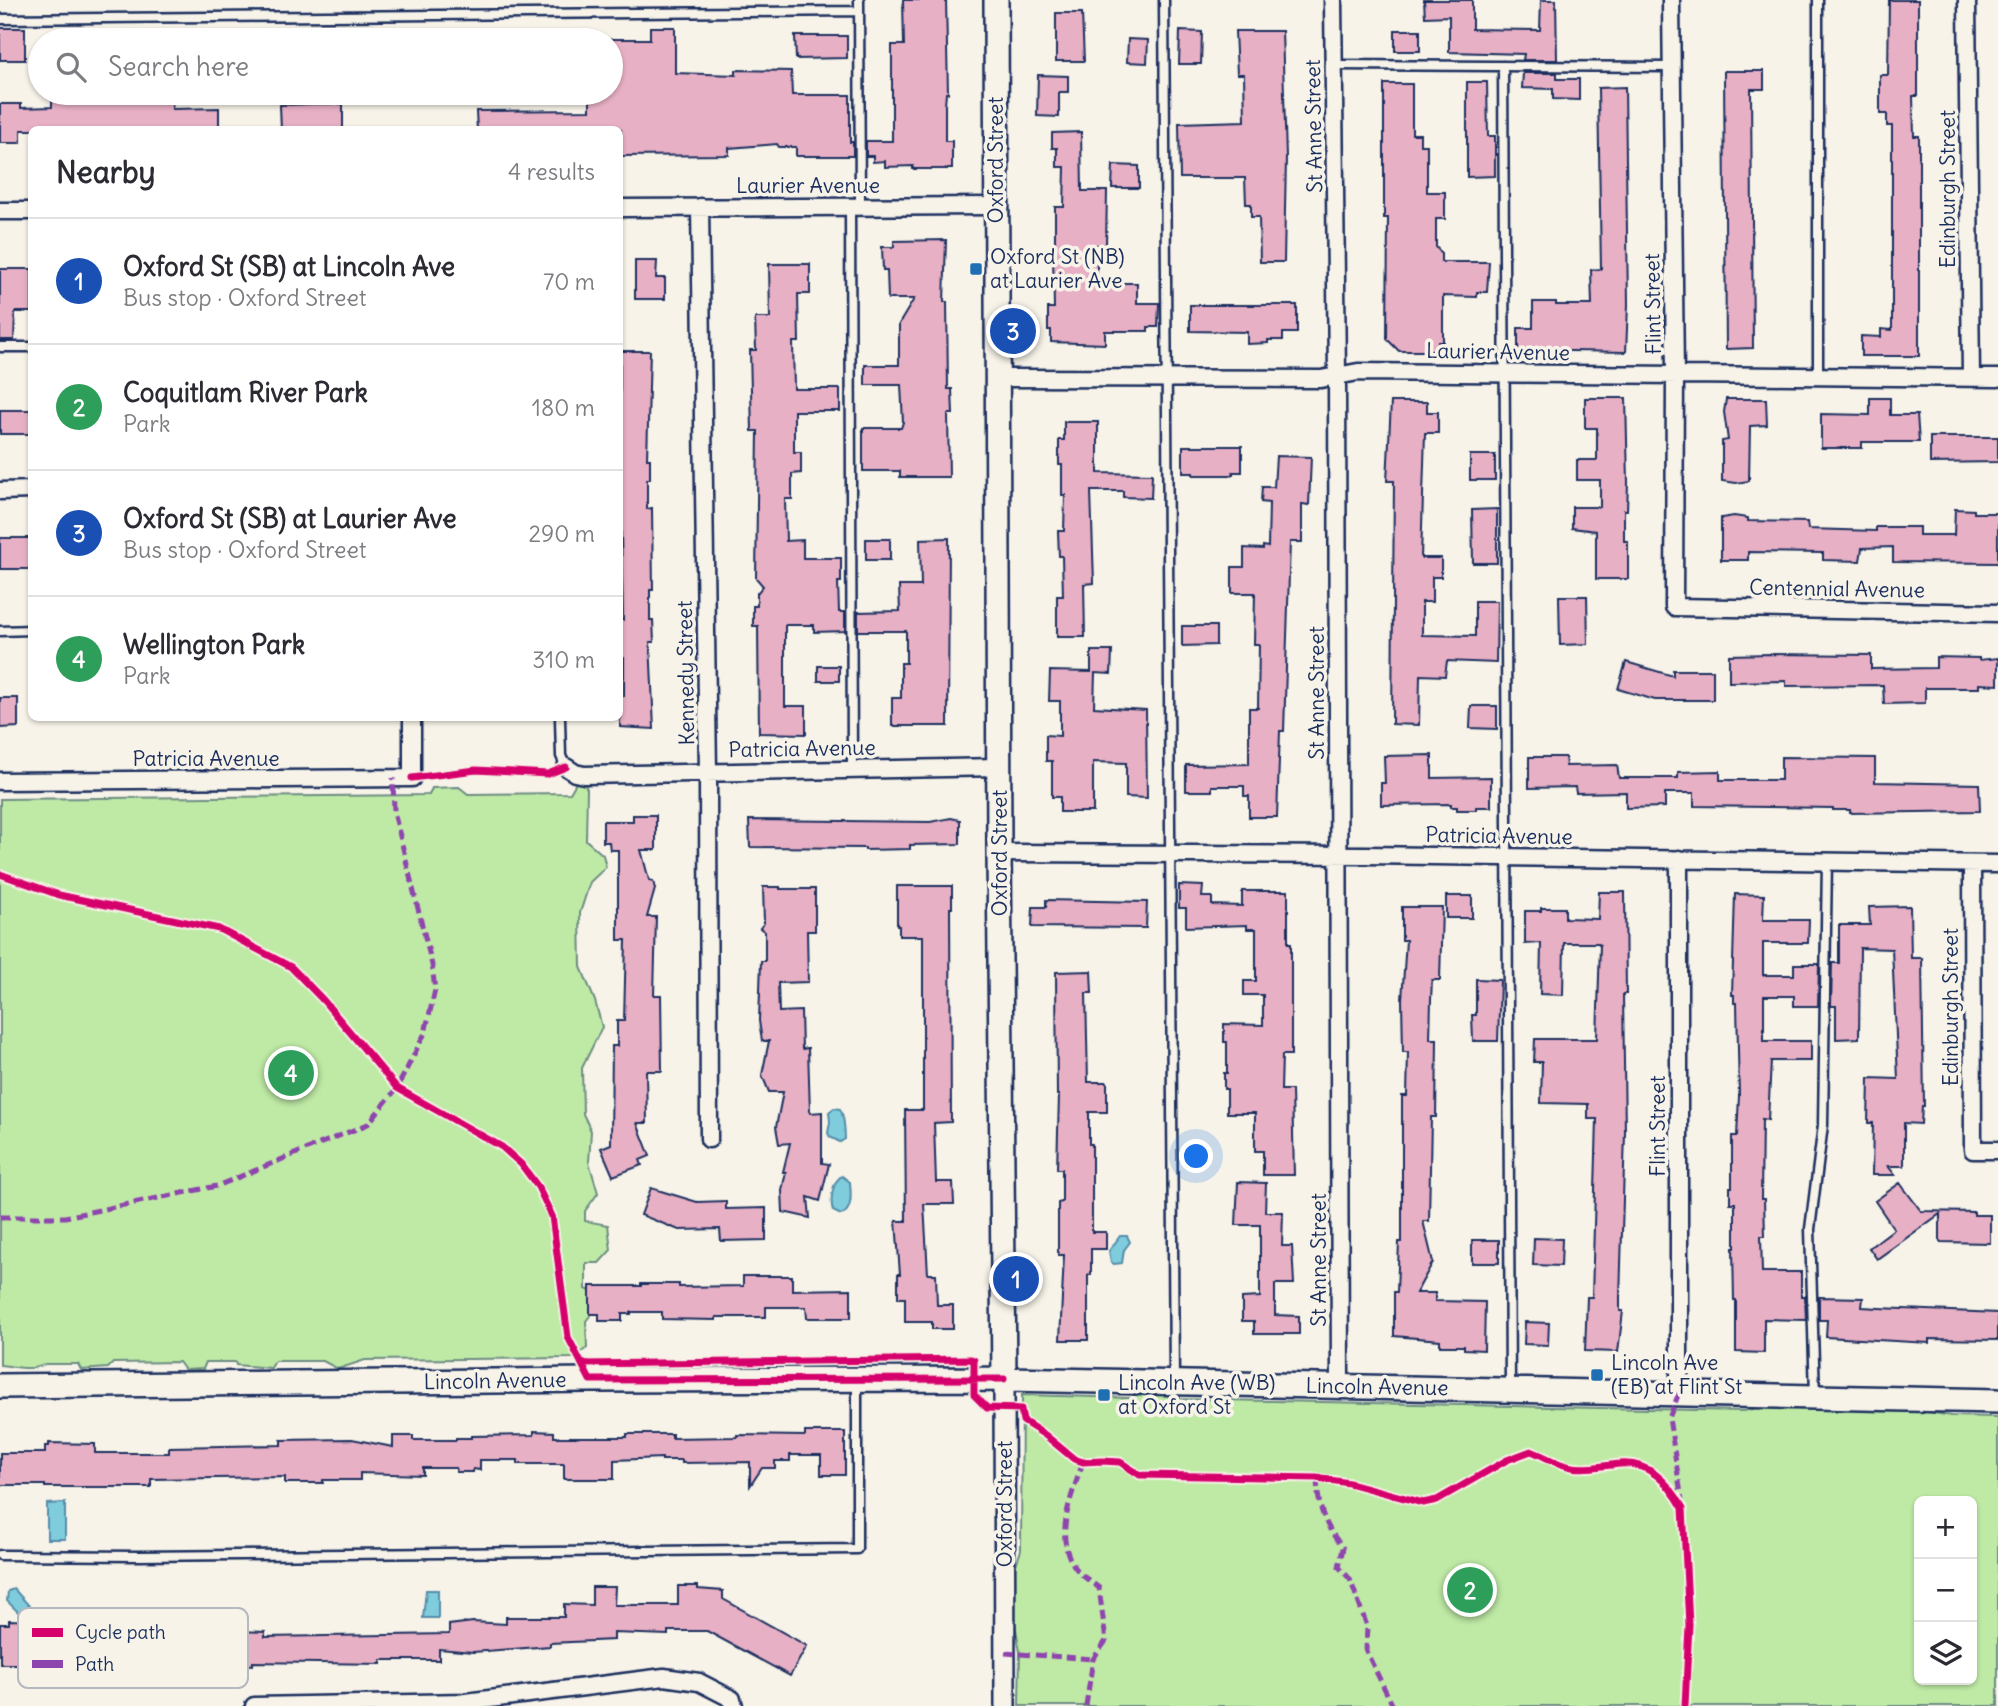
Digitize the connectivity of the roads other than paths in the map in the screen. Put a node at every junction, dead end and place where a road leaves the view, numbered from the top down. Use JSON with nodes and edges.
{"nodes":[{"id":1,"x":859,"y":0,"type":"edge"},
{"id":2,"x":996,"y":0,"type":"edge"},
{"id":3,"x":1164,"y":0,"type":"edge"},
{"id":4,"x":1333,"y":0,"type":"edge"},
{"id":5,"x":1671,"y":0,"type":"edge"},
{"id":6,"x":1818,"y":0,"type":"edge"},
{"id":7,"x":1967,"y":0,"type":"edge"},
{"id":8,"x":859,"y":11,"type":"junction"},
{"id":9,"x":0,"y":19,"type":"edge"},
{"id":10,"x":1334,"y":65,"type":"junction"},
{"id":11,"x":1503,"y":66,"type":"junction"},
{"id":12,"x":1671,"y":67,"type":"junction"},
{"id":13,"x":996,"y":206,"type":"junction"},
{"id":14,"x":700,"y":207,"type":"junction"},
{"id":15,"x":855,"y":207,"type":"junction"},
{"id":16,"x":623,"y":208,"type":"edge"},
{"id":17,"x":0,"y":211,"type":"edge"},
{"id":18,"x":28,"y":211,"type":"edge"},
{"id":19,"x":0,"y":347,"type":"edge"},
{"id":20,"x":28,"y":347,"type":"edge"},
{"id":21,"x":1506,"y":374,"type":"junction"},
{"id":22,"x":1675,"y":375,"type":"junction"},
{"id":23,"x":1337,"y":376,"type":"junction"},
{"id":24,"x":1818,"y":377,"type":"junction"},
{"id":25,"x":1971,"y":377,"type":"junction"},
{"id":26,"x":1998,"y":377,"type":"edge"},
{"id":27,"x":998,"y":378,"type":"junction"},
{"id":28,"x":1166,"y":380,"type":"junction"},
{"id":29,"x":28,"y":490,"type":"edge"},
{"id":30,"x":0,"y":491,"type":"edge"},
{"id":31,"x":1674,"y":607,"type":"joint"},
{"id":32,"x":1998,"y":613,"type":"edge"},
{"id":33,"x":28,"y":630,"type":"edge"},
{"id":34,"x":0,"y":631,"type":"edge"},
{"id":35,"x":412,"y":721,"type":"edge"},
{"id":36,"x":560,"y":721,"type":"edge"},
{"id":37,"x":566,"y":767,"type":"joint"},
{"id":38,"x":999,"y":767,"type":"junction"},
{"id":39,"x":852,"y":768,"type":"junction"},
{"id":40,"x":708,"y":772,"type":"junction"},
{"id":41,"x":0,"y":781,"type":"edge"},
{"id":42,"x":999,"y":853,"type":"junction"},
{"id":43,"x":1171,"y":853,"type":"junction"},
{"id":44,"x":1339,"y":855,"type":"junction"},
{"id":45,"x":1509,"y":858,"type":"junction"},
{"id":46,"x":1679,"y":859,"type":"junction"},
{"id":47,"x":1827,"y":861,"type":"junction"},
{"id":48,"x":1972,"y":864,"type":"junction"},
{"id":49,"x":1998,"y":864,"type":"edge"},
{"id":50,"x":709,"y":1139,"type":"dead end"},
{"id":51,"x":1998,"y":1150,"type":"edge"},
{"id":52,"x":856,"y":1379,"type":"junction"},
{"id":53,"x":1004,"y":1379,"type":"junction"},
{"id":54,"x":1174,"y":1382,"type":"junction"},
{"id":55,"x":1340,"y":1386,"type":"junction"},
{"id":56,"x":0,"y":1387,"type":"edge"},
{"id":57,"x":1510,"y":1389,"type":"junction"},
{"id":58,"x":1679,"y":1393,"type":"junction"},
{"id":59,"x":1815,"y":1397,"type":"junction"},
{"id":60,"x":1998,"y":1401,"type":"edge"},
{"id":61,"x":0,"y":1555,"type":"edge"},
{"id":62,"x":254,"y":1706,"type":"edge"},
{"id":63,"x":734,"y":1706,"type":"edge"},
{"id":64,"x":1005,"y":1706,"type":"edge"}],
"edges":[{"from":1,"to":8,"type":"lane"},
{"from":2,"to":13,"type":"main road","name":"Oxford Street"},
{"from":3,"to":28,"type":"lane"},
{"from":4,"to":10,"type":"street","name":"St Anne Street"},
{"from":5,"to":12,"type":"street","name":"Flint Street"},
{"from":6,"to":24,"type":"lane"},
{"from":7,"to":25,"type":"street","name":"Edinburgh Street"},
{"from":8,"to":9,"type":"lane"},
{"from":8,"to":15,"type":"lane"},
{"from":10,"to":11,"type":"lane"},
{"from":10,"to":23,"type":"street","name":"St Anne Street"},
{"from":11,"to":12,"type":"lane"},
{"from":11,"to":21,"type":"lane"},
{"from":12,"to":22,"type":"street","name":"Flint Street"},
{"from":13,"to":15,"type":"street","name":"Laurier Avenue"},
{"from":13,"to":27,"type":"main road","name":"Oxford Street"},
{"from":14,"to":15,"type":"street","name":"Laurier Avenue"},
{"from":14,"to":16,"type":"street","name":"Laurier Avenue"},
{"from":14,"to":40,"type":"street","name":"Kennedy Street"},
{"from":15,"to":39,"type":"lane"},
{"from":17,"to":18,"type":"street"},
{"from":19,"to":20,"type":"lane"},
{"from":21,"to":22,"type":"street","name":"Laurier Avenue"},
{"from":21,"to":23,"type":"street","name":"Laurier Avenue"},
{"from":21,"to":45,"type":"lane"},
{"from":22,"to":24,"type":"street","name":"Laurier Avenue"},
{"from":22,"to":31,"type":"street","name":"Flint Street"},
{"from":23,"to":28,"type":"street","name":"Laurier Avenue"},
{"from":23,"to":44,"type":"street","name":"St Anne Street"},
{"from":24,"to":25,"type":"street","name":"Laurier Avenue"},
{"from":25,"to":26,"type":"street","name":"Laurier Avenue"},
{"from":27,"to":28,"type":"street","name":"Laurier Avenue"},
{"from":27,"to":38,"type":"main road","name":"Oxford Street"},
{"from":28,"to":43,"type":"lane"},
{"from":29,"to":30,"type":"street"},
{"from":31,"to":32,"type":"street","name":"Centennial Avenue"},
{"from":33,"to":34,"type":"lane"},
{"from":35,"to":41,"type":"street","name":"Patricia Avenue"},
{"from":36,"to":37,"type":"lane"},
{"from":37,"to":40,"type":"street","name":"Patricia Avenue"},
{"from":38,"to":39,"type":"street","name":"Patricia Avenue"},
{"from":38,"to":42,"type":"main road","name":"Oxford Street"},
{"from":39,"to":40,"type":"street","name":"Patricia Avenue"},
{"from":40,"to":50,"type":"street","name":"Kennedy Street"},
{"from":42,"to":43,"type":"street","name":"Patricia Avenue"},
{"from":42,"to":53,"type":"main road","name":"Oxford Street"},
{"from":43,"to":44,"type":"street","name":"Patricia Avenue"},
{"from":43,"to":54,"type":"lane"},
{"from":44,"to":45,"type":"street","name":"Patricia Avenue"},
{"from":44,"to":55,"type":"street","name":"St Anne Street"},
{"from":45,"to":46,"type":"street","name":"Patricia Avenue"},
{"from":45,"to":57,"type":"lane"},
{"from":46,"to":47,"type":"street","name":"Patricia Avenue"},
{"from":46,"to":58,"type":"street","name":"Flint Street"},
{"from":47,"to":48,"type":"street","name":"Patricia Avenue"},
{"from":47,"to":59,"type":"lane"},
{"from":48,"to":49,"type":"street","name":"Patricia Avenue"},
{"from":48,"to":51,"type":"street","name":"Edinburgh Street"},
{"from":52,"to":53,"type":"main road","name":"Lincoln Avenue"},
{"from":52,"to":56,"type":"main road","name":"Lincoln Avenue"},
{"from":52,"to":61,"type":"lane"},
{"from":53,"to":54,"type":"main road","name":"Lincoln Avenue"},
{"from":53,"to":64,"type":"street","name":"Oxford Street"},
{"from":54,"to":55,"type":"main road","name":"Lincoln Avenue"},
{"from":55,"to":57,"type":"main road","name":"Lincoln Avenue"},
{"from":57,"to":58,"type":"main road","name":"Lincoln Avenue"},
{"from":58,"to":59,"type":"main road","name":"Lincoln Avenue"},
{"from":59,"to":60,"type":"main road","name":"Lincoln Avenue"},
{"from":62,"to":63,"type":"street"}]}
